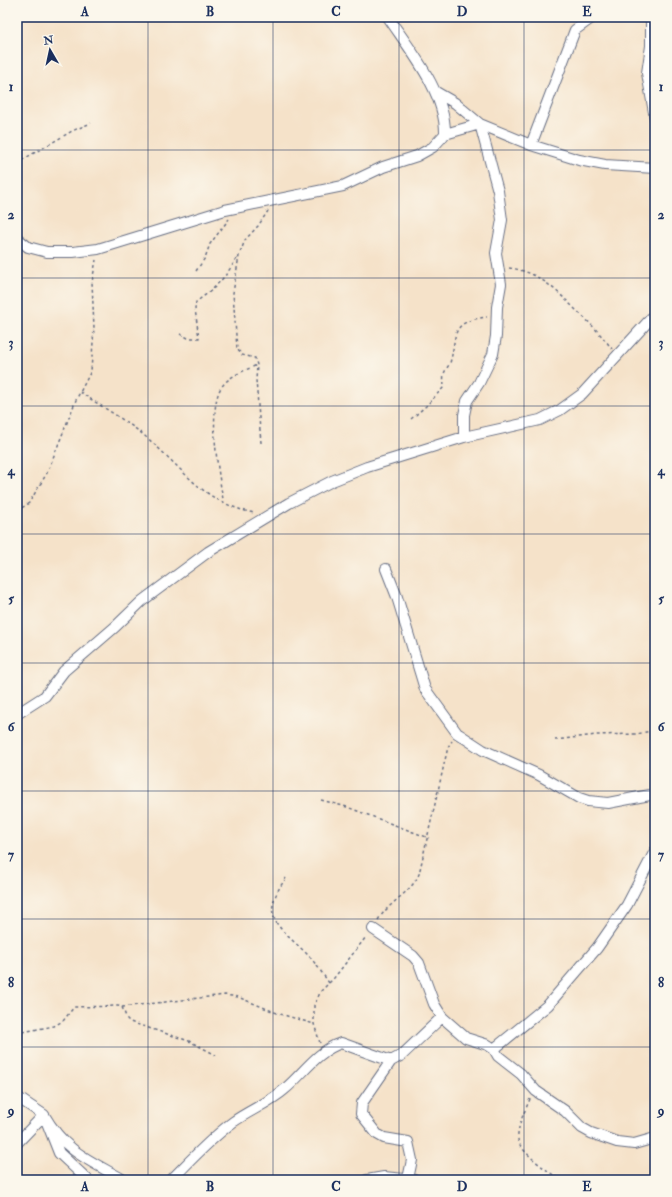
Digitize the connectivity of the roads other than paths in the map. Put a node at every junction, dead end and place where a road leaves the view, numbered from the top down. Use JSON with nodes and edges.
{"nodes":[{"id":1,"x":388,"y":17,"type":"edge"},
{"id":2,"x":593,"y":17,"type":"edge"},
{"id":3,"x":651,"y":17,"type":"edge"},
{"id":4,"x":436,"y":92,"type":"junction"},
{"id":5,"x":655,"y":118,"type":"edge"},
{"id":6,"x":480,"y":124,"type":"junction"},
{"id":7,"x":445,"y":134,"type":"junction"},
{"id":8,"x":531,"y":145,"type":"junction"},
{"id":9,"x":655,"y":168,"type":"edge"},
{"id":10,"x":17,"y":238,"type":"edge"},
{"id":11,"x":655,"y":314,"type":"edge"},
{"id":12,"x":464,"y":438,"type":"junction"},
{"id":13,"x":386,"y":569,"type":"dead end"},
{"id":14,"x":17,"y":714,"type":"edge"},
{"id":15,"x":655,"y":794,"type":"edge"},
{"id":16,"x":655,"y":851,"type":"edge"},
{"id":17,"x":373,"y":929,"type":"road end"},
{"id":18,"x":442,"y":1017,"type":"junction"},
{"id":19,"x":494,"y":1049,"type":"junction"},
{"id":20,"x":391,"y":1060,"type":"junction"},
{"id":21,"x":17,"y":1098,"type":"edge"},
{"id":22,"x":44,"y":1116,"type":"junction"},
{"id":23,"x":655,"y":1138,"type":"edge"},
{"id":24,"x":17,"y":1143,"type":"edge"},
{"id":25,"x":411,"y":1179,"type":"edge"},
{"id":26,"x":88,"y":1180,"type":"edge"},
{"id":27,"x":124,"y":1180,"type":"edge"},
{"id":28,"x":172,"y":1180,"type":"edge"},
{"id":29,"x":367,"y":1180,"type":"edge"}],
"edges":[{"from":1,"to":4,"type":"street"},
{"from":2,"to":8,"type":"street"},
{"from":3,"to":5,"type":"street"},
{"from":4,"to":6,"type":"street"},
{"from":4,"to":7,"type":"street"},
{"from":6,"to":7,"type":"street"},
{"from":6,"to":8,"type":"street"},
{"from":6,"to":12,"type":"street"},
{"from":7,"to":10,"type":"street"},
{"from":8,"to":9,"type":"street"},
{"from":11,"to":12,"type":"street"},
{"from":12,"to":14,"type":"street"},
{"from":13,"to":15,"type":"street"},
{"from":16,"to":19,"type":"street"},
{"from":17,"to":18,"type":"street"},
{"from":18,"to":19,"type":"street"},
{"from":18,"to":20,"type":"street"},
{"from":19,"to":23,"type":"street"},
{"from":20,"to":25,"type":"street"},
{"from":20,"to":28,"type":"street"},
{"from":21,"to":22,"type":"street"},
{"from":22,"to":24,"type":"street"},
{"from":22,"to":26,"type":"street"},
{"from":22,"to":27,"type":"street"},
{"from":25,"to":29,"type":"street"}]}
